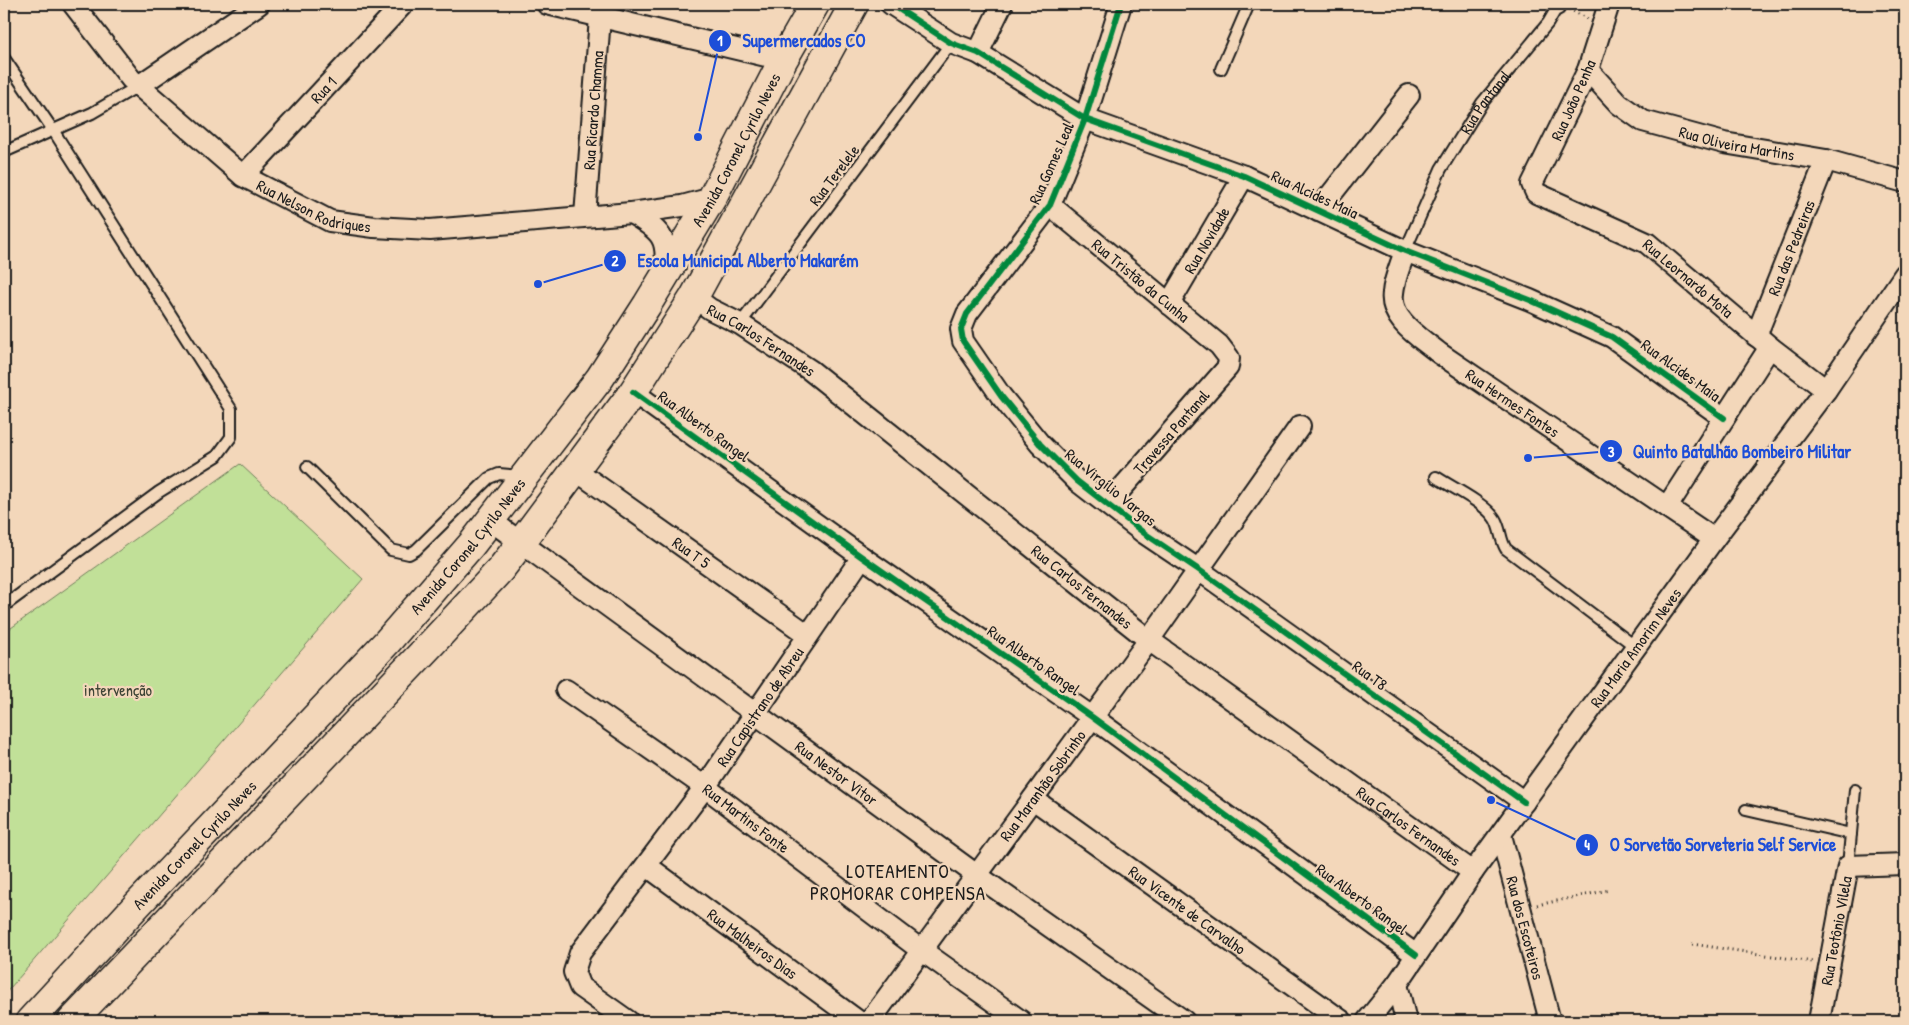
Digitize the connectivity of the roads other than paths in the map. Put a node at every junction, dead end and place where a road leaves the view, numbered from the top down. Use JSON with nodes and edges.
{"nodes":[{"id":1,"x":73,"y":4,"type":"edge"},
{"id":2,"x":259,"y":4,"type":"edge"},
{"id":3,"x":403,"y":4,"type":"edge"},
{"id":4,"x":547,"y":4,"type":"edge"},
{"id":5,"x":815,"y":4,"type":"edge"},
{"id":6,"x":854,"y":4,"type":"edge"},
{"id":7,"x":891,"y":4,"type":"edge"},
{"id":8,"x":1002,"y":4,"type":"edge"},
{"id":9,"x":1121,"y":4,"type":"edge"},
{"id":10,"x":1249,"y":4,"type":"edge"},
{"id":11,"x":1609,"y":4,"type":"edge"},
{"id":12,"x":1559,"y":9,"type":"road end"},
{"id":13,"x":600,"y":10,"type":"edge"},
{"id":14,"x":951,"y":43,"type":"junction"},
{"id":15,"x":978,"y":53,"type":"junction"},
{"id":16,"x":4,"y":58,"type":"edge"},
{"id":17,"x":783,"y":60,"type":"junction"},
{"id":18,"x":1221,"y":69,"type":"dead end"},
{"id":19,"x":1588,"y":70,"type":"junction"},
{"id":20,"x":140,"y":85,"type":"junction"},
{"id":21,"x":1409,"y":95,"type":"dead end"},
{"id":22,"x":1085,"y":119,"type":"junction"},
{"id":23,"x":53,"y":130,"type":"junction"},
{"id":24,"x":4,"y":152,"type":"edge"},
{"id":25,"x":1826,"y":160,"type":"junction"},
{"id":26,"x":243,"y":176,"type":"junction"},
{"id":27,"x":1244,"y":176,"type":"junction"},
{"id":28,"x":1905,"y":182,"type":"edge"},
{"id":29,"x":1536,"y":193,"type":"joint"},
{"id":30,"x":712,"y":198,"type":"junction"},
{"id":31,"x":1050,"y":205,"type":"junction"},
{"id":32,"x":1318,"y":211,"type":"junction"},
{"id":33,"x":631,"y":213,"type":"junction"},
{"id":34,"x":585,"y":216,"type":"junction"},
{"id":35,"x":1405,"y":251,"type":"junction"},
{"id":36,"x":1905,"y":274,"type":"edge"},
{"id":37,"x":664,"y":277,"type":"junction"},
{"id":38,"x":694,"y":297,"type":"junction"},
{"id":39,"x":1169,"y":304,"type":"junction"},
{"id":40,"x":740,"y":324,"type":"junction"},
{"id":41,"x":963,"y":341,"type":"joint"},
{"id":42,"x":1763,"y":342,"type":"junction"},
{"id":43,"x":1229,"y":358,"type":"joint"},
{"id":44,"x":1826,"y":390,"type":"junction"},
{"id":45,"x":633,"y":392,"type":"junction"},
{"id":46,"x":1724,"y":418,"type":"junction"},
{"id":47,"x":1300,"y":426,"type":"dead end"},
{"id":48,"x":307,"y":467,"type":"dead end"},
{"id":49,"x":574,"y":469,"type":"junction"},
{"id":50,"x":524,"y":477,"type":"junction"},
{"id":51,"x":1436,"y":477,"type":"dead end"},
{"id":52,"x":1108,"y":504,"type":"junction"},
{"id":53,"x":1667,"y":507,"type":"junction"},
{"id":54,"x":490,"y":520,"type":"junction"},
{"id":55,"x":1714,"y":539,"type":"junction"},
{"id":56,"x":520,"y":544,"type":"junction"},
{"id":57,"x":862,"y":557,"type":"junction"},
{"id":58,"x":1199,"y":570,"type":"junction"},
{"id":59,"x":4,"y":606,"type":"edge"},
{"id":60,"x":808,"y":636,"type":"junction"},
{"id":61,"x":1150,"y":640,"type":"junction"},
{"id":62,"x":1636,"y":647,"type":"junction"},
{"id":63,"x":566,"y":690,"type":"dead end"},
{"id":64,"x":757,"y":713,"type":"junction"},
{"id":65,"x":1092,"y":717,"type":"junction"},
{"id":66,"x":705,"y":787,"type":"junction"},
{"id":67,"x":1855,"y":790,"type":"dead end"},
{"id":68,"x":1033,"y":799,"type":"junction"},
{"id":69,"x":1524,"y":802,"type":"junction"},
{"id":70,"x":1746,"y":810,"type":"dead end"},
{"id":71,"x":1851,"y":834,"type":"junction"},
{"id":72,"x":1501,"y":835,"type":"junction"},
{"id":73,"x":1905,"y":864,"type":"edge"},
{"id":74,"x":647,"y":866,"type":"junction"},
{"id":75,"x":1848,"y":866,"type":"junction"},
{"id":76,"x":1474,"y":872,"type":"junction"},
{"id":77,"x":978,"y":876,"type":"junction"},
{"id":78,"x":921,"y":950,"type":"junction"},
{"id":79,"x":1416,"y":955,"type":"junction"},
{"id":80,"x":1397,"y":984,"type":"junction"},
{"id":81,"x":30,"y":1021,"type":"edge"},
{"id":82,"x":72,"y":1021,"type":"edge"},
{"id":83,"x":628,"y":1021,"type":"edge"},
{"id":84,"x":858,"y":1021,"type":"edge"},
{"id":85,"x":870,"y":1021,"type":"edge"},
{"id":86,"x":1021,"y":1021,"type":"edge"},
{"id":87,"x":1184,"y":1021,"type":"edge"},
{"id":88,"x":1342,"y":1021,"type":"edge"},
{"id":89,"x":1367,"y":1021,"type":"edge"},
{"id":90,"x":1406,"y":1021,"type":"edge"},
{"id":91,"x":1550,"y":1021,"type":"edge"},
{"id":92,"x":1819,"y":1021,"type":"edge"}],
"edges":[{"from":1,"to":20,"type":"street","name":"Rua Nelson Rodrigues"},
{"from":2,"to":20,"type":"street"},
{"from":3,"to":26,"type":"street","name":"Rua 1"},
{"from":4,"to":13,"type":"street"},
{"from":5,"to":17,"type":"highway","name":"Avenida Coronel Cyrilo Neves"},
{"from":6,"to":38,"type":"highway","name":"Avenida Coronel Cyrilo Neves"},
{"from":7,"to":14,"type":"street","name":"Rua Alcides Maia"},
{"from":8,"to":15,"type":"street"},
{"from":9,"to":22,"type":"street","name":"Rua Gomes Leal"},
{"from":10,"to":18,"type":"lane"},
{"from":11,"to":19,"type":"street","name":"Rua João Penha"},
{"from":12,"to":35,"type":"lane","name":"Rua Pantanal"},
{"from":13,"to":17,"type":"street"},
{"from":13,"to":34,"type":"street","name":"Rua Ricardo Chamma"},
{"from":14,"to":15,"type":"street","name":"Rua Alcides Maia"},
{"from":14,"to":40,"type":"lane","name":"Rua Terelele"},
{"from":15,"to":22,"type":"street","name":"Rua Alcides Maia"},
{"from":16,"to":23,"type":"lane"},
{"from":17,"to":30,"type":"highway","name":"Avenida Coronel Cyrilo Neves"},
{"from":19,"to":25,"type":"street","name":"Rua Oliveira Martins"},
{"from":19,"to":29,"type":"street","name":"Rua João Penha"},
{"from":20,"to":23,"type":"lane"},
{"from":20,"to":26,"type":"street","name":"Rua Nelson Rodrigues"},
{"from":21,"to":32,"type":"street"},
{"from":22,"to":27,"type":"street","name":"Rua Alcides Maia"},
{"from":22,"to":31,"type":"street","name":"Rua Gomes Leal"},
{"from":23,"to":24,"type":"lane"},
{"from":23,"to":59,"type":"lane"},
{"from":25,"to":28,"type":"street","name":"Rua Oliveira Martins"},
{"from":25,"to":42,"type":"street","name":"Rua das Pedreiras"},
{"from":26,"to":34,"type":"street","name":"Rua Nelson Rodrigues"},
{"from":27,"to":32,"type":"street","name":"Rua Alcides Maia"},
{"from":27,"to":39,"type":"street","name":"Rua Novidade"},
{"from":29,"to":42,"type":"street","name":"Rua Leornardo Mota"},
{"from":30,"to":33,"type":"street","name":"Rua Nelson Rodrigues"},
{"from":30,"to":37,"type":"highway","name":"Avenida Coronel Cyrilo Neves"},
{"from":31,"to":39,"type":"street","name":"Rua Tristão da Cunha"},
{"from":31,"to":41,"type":"street","name":"Rua Gomes Leal"},
{"from":32,"to":35,"type":"street","name":"Rua Alcides Maia"},
{"from":33,"to":34,"type":"street","name":"Rua Nelson Rodrigues"},
{"from":33,"to":37,"type":"street"},
{"from":35,"to":46,"type":"street","name":"Rua Alcides Maia"},
{"from":35,"to":53,"type":"street","name":"Rua Hermes Fontes"},
{"from":36,"to":44,"type":"street","name":"Rua Maria Amorim Neves"},
{"from":37,"to":50,"type":"highway","name":"Avenida Coronel Cyrilo Neves"},
{"from":38,"to":40,"type":"street","name":"Rua Carlos Fernandes"},
{"from":38,"to":45,"type":"highway","name":"Avenida Coronel Cyrilo Neves"},
{"from":39,"to":43,"type":"street","name":"Rua Tristão da Cunha"},
{"from":40,"to":61,"type":"street","name":"Rua Carlos Fernandes"},
{"from":41,"to":52,"type":"street","name":"Rua Virgílio Vargas"},
{"from":42,"to":44,"type":"street","name":"Rua Leornardo Mota"},
{"from":42,"to":46,"type":"street","name":"Rua das Pedreiras"},
{"from":43,"to":52,"type":"street","name":"Travessa Pantanal"},
{"from":44,"to":55,"type":"street","name":"Rua Maria Amorim Neves"},
{"from":45,"to":49,"type":"highway","name":"Avenida Coronel Cyrilo Neves"},
{"from":45,"to":57,"type":"street","name":"Rua Alberto Rangel"},
{"from":46,"to":53,"type":"street","name":"Rua das Pedreiras"},
{"from":47,"to":58,"type":"street","name":"Rua Maranhão Sobrinho"},
{"from":48,"to":50,"type":"lane"},
{"from":49,"to":56,"type":"highway","name":"Avenida Coronel Cyrilo Neves"},
{"from":49,"to":60,"type":"street","name":"Rua T 5"},
{"from":50,"to":54,"type":"highway","name":"Avenida Coronel Cyrilo Neves"},
{"from":51,"to":62,"type":"lane"},
{"from":52,"to":58,"type":"street","name":"Rua Virgílio Vargas"},
{"from":53,"to":55,"type":"street","name":"Rua Hermes Fontes"},
{"from":54,"to":56,"type":"street","name":"Rua Nestor Vitor"},
{"from":54,"to":81,"type":"highway","name":"Avenida Coronel Cyrilo Neves"},
{"from":55,"to":62,"type":"street","name":"Rua Maria Amorim Neves"},
{"from":56,"to":64,"type":"street","name":"Rua Nestor Vitor"},
{"from":56,"to":82,"type":"highway","name":"Avenida Coronel Cyrilo Neves"},
{"from":57,"to":60,"type":"street","name":"Rua Capistrano de Abreu"},
{"from":57,"to":65,"type":"street","name":"Rua Alberto Rangel"},
{"from":58,"to":61,"type":"street","name":"Rua Maranhão Sobrinho"},
{"from":58,"to":69,"type":"street","name":"Rua T8"},
{"from":60,"to":64,"type":"street","name":"Rua Capistrano de Abreu"},
{"from":61,"to":65,"type":"street","name":"Rua Maranhão Sobrinho"},
{"from":61,"to":76,"type":"street","name":"Rua Carlos Fernandes"},
{"from":62,"to":69,"type":"street","name":"Rua Maria Amorim Neves"},
{"from":63,"to":66,"type":"street","name":"Rua Martins Fonte"},
{"from":64,"to":66,"type":"street","name":"Rua Capistrano de Abreu"},
{"from":64,"to":77,"type":"street","name":"Rua Nestor Vitor"},
{"from":65,"to":68,"type":"street","name":"Rua Maranhão Sobrinho"},
{"from":65,"to":79,"type":"street","name":"Rua Alberto Rangel"},
{"from":66,"to":74,"type":"street","name":"Rua Capistrano de Abreu"},
{"from":66,"to":78,"type":"street","name":"Rua Martins Fonte"},
{"from":67,"to":71,"type":"lane"},
{"from":68,"to":77,"type":"street","name":"Rua Maranhão Sobrinho"},
{"from":68,"to":88,"type":"street","name":"Rua Vicente de Carvalho"},
{"from":69,"to":72,"type":"street","name":"Rua Maria Amorim Neves"},
{"from":70,"to":71,"type":"lane"},
{"from":71,"to":75,"type":"lane"},
{"from":72,"to":76,"type":"street","name":"Rua Maria Amorim Neves"},
{"from":72,"to":91,"type":"street","name":"Rua dos Escoteiros"},
{"from":73,"to":75,"type":"street","name":"Rua Teotônio Vilela"},
{"from":74,"to":83,"type":"street","name":"Rua Capistrano de Abreu"},
{"from":74,"to":84,"type":"street","name":"Rua Malheiros Dias"},
{"from":75,"to":92,"type":"street","name":"Rua Teotônio Vilela"},
{"from":76,"to":79,"type":"street","name":"Rua Maria Amorim Neves"},
{"from":77,"to":78,"type":"street","name":"Rua Maranhão Sobrinho"},
{"from":77,"to":87,"type":"street","name":"Rua Nestor Vitor"},
{"from":78,"to":85,"type":"street","name":"Rua Maranhão Sobrinho"},
{"from":78,"to":86,"type":"street","name":"Rua Martins Fonte"},
{"from":79,"to":80,"type":"street","name":"Rua Maria Amorim Neves"},
{"from":80,"to":89,"type":"street","name":"Rua Maria Amorim Neves"},
{"from":80,"to":90,"type":"street"}]}
